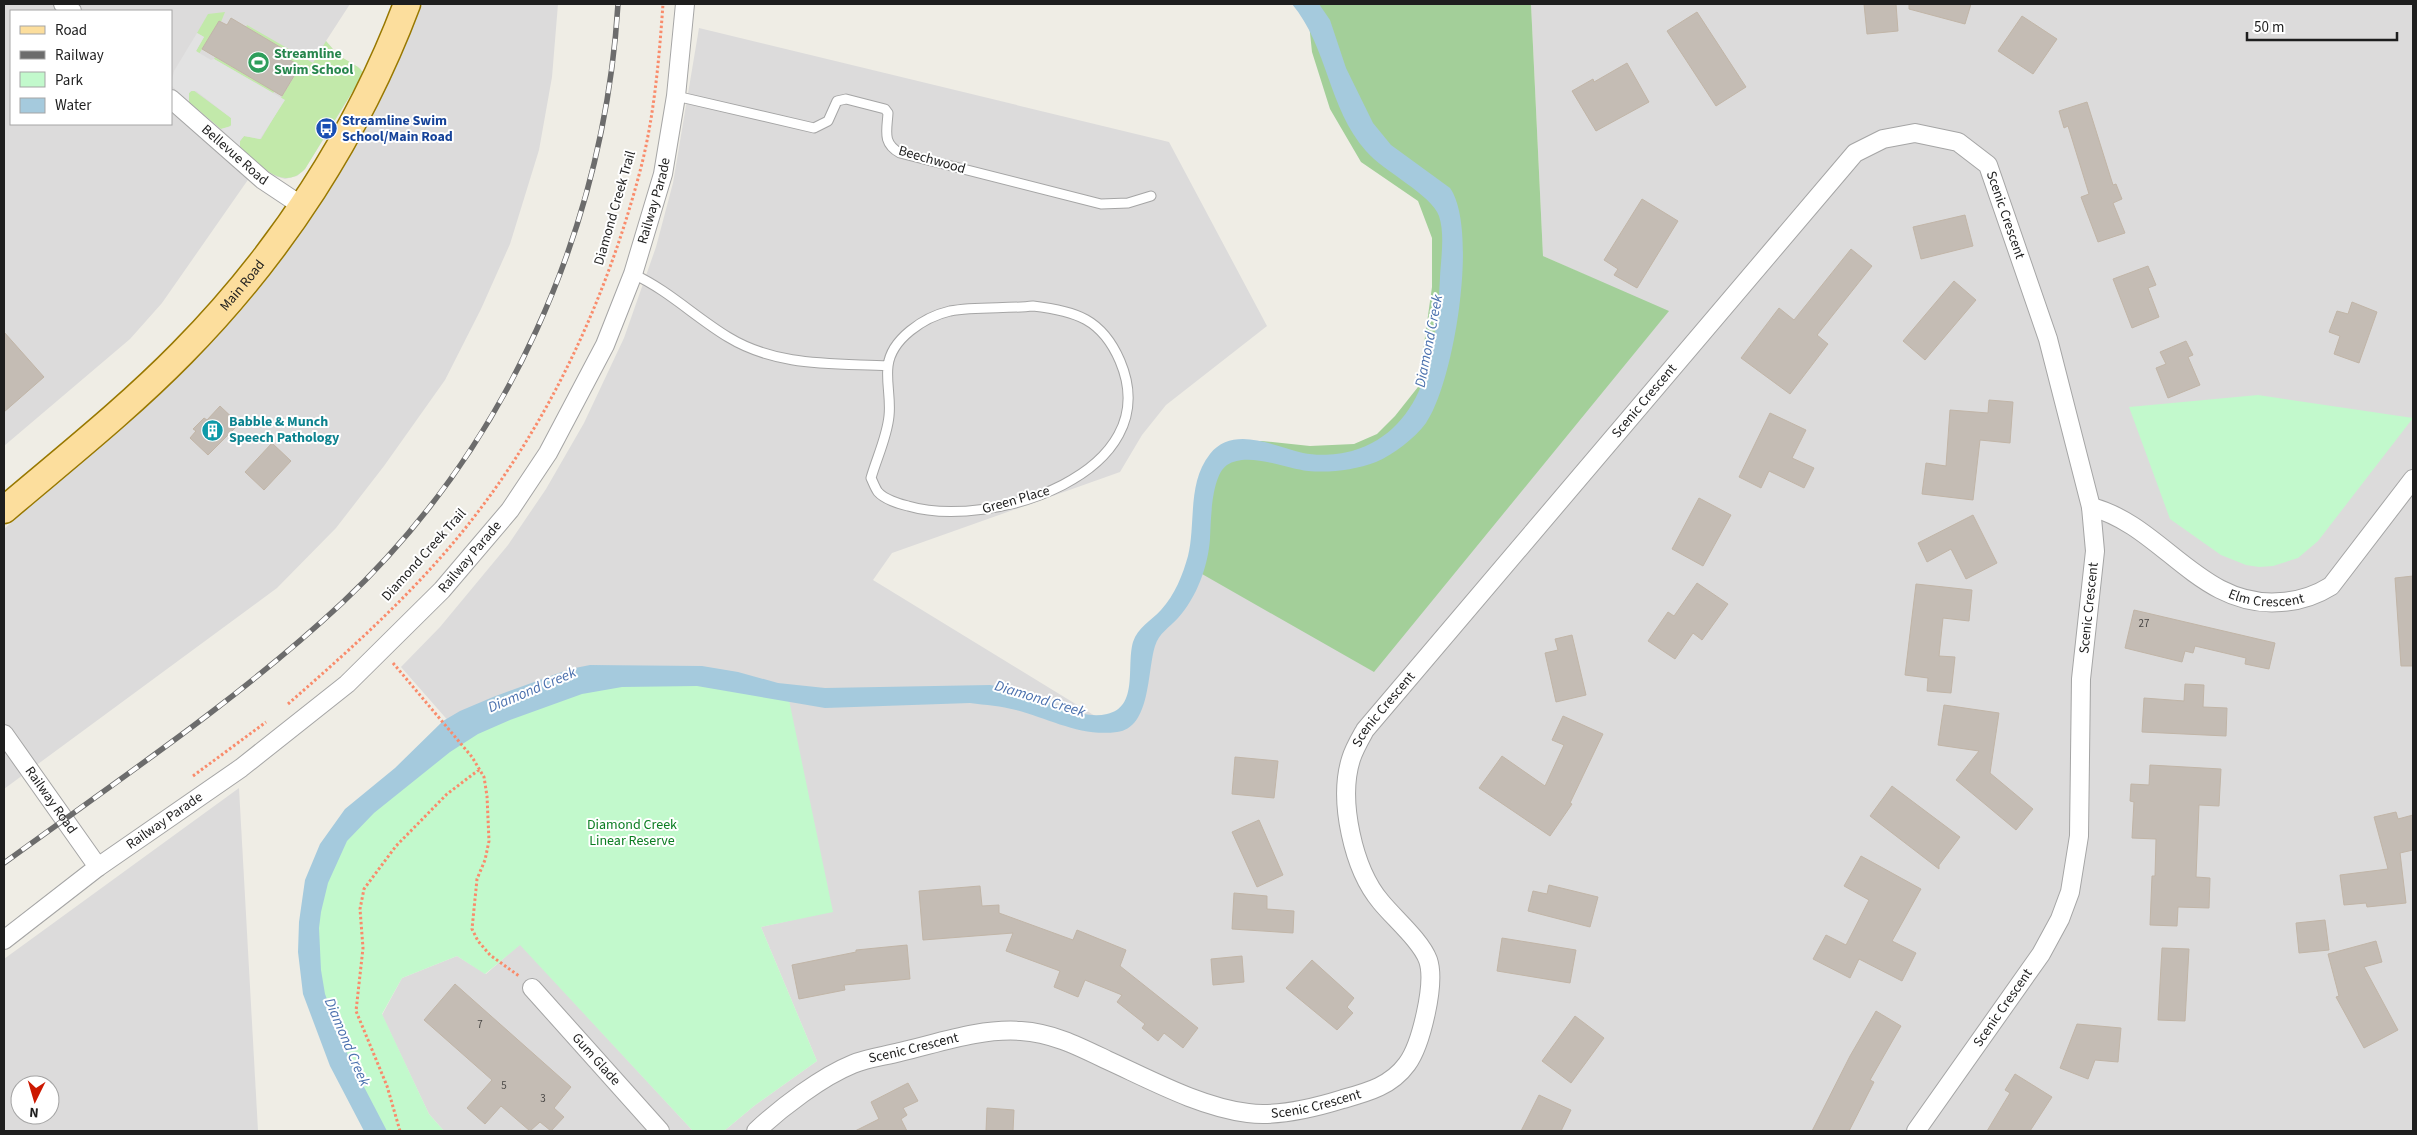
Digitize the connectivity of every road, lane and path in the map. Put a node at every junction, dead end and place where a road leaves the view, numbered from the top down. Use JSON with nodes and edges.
{"nodes":[{"id":1,"x":408,"y":4,"type":"edge"},
{"id":2,"x":663,"y":4,"type":"edge"},
{"id":3,"x":685,"y":4,"type":"edge"},
{"id":4,"x":676,"y":96,"type":"junction"},
{"id":5,"x":172,"y":100,"type":"edge"},
{"id":6,"x":1151,"y":196,"type":"dead end"},
{"id":7,"x":302,"y":206,"type":"junction"},
{"id":8,"x":633,"y":274,"type":"junction"},
{"id":9,"x":888,"y":366,"type":"junction"},
{"id":10,"x":2413,"y":479,"type":"edge"},
{"id":11,"x":2091,"y":507,"type":"junction"},
{"id":12,"x":4,"y":510,"type":"edge"},
{"id":13,"x":382,"y":651,"type":"junction"},
{"id":14,"x":281,"y":710,"type":"dead end"},
{"id":15,"x":273,"y":716,"type":"dead end"},
{"id":16,"x":4,"y":734,"type":"edge"},
{"id":17,"x":480,"y":769,"type":"junction"},
{"id":18,"x":186,"y":782,"type":"dead end"},
{"id":19,"x":98,"y":867,"type":"junction"},
{"id":20,"x":4,"y":940,"type":"edge"},
{"id":21,"x":532,"y":988,"type":"joint"},
{"id":22,"x":400,"y":1131,"type":"edge"},
{"id":23,"x":660,"y":1131,"type":"edge"},
{"id":24,"x":756,"y":1131,"type":"edge"},
{"id":25,"x":1916,"y":1131,"type":"edge"}],
"edges":[{"from":1,"to":7,"type":"main road","name":"Main Road"},
{"from":2,"to":14,"type":"path","name":"Diamond Creek Trail"},
{"from":3,"to":4,"type":"street","name":"Railway Parade"},
{"from":4,"to":6,"type":"lane","name":"Beechwood"},
{"from":4,"to":8,"type":"street","name":"Railway Parade"},
{"from":5,"to":7,"type":"street","name":"Bellevue Road"},
{"from":7,"to":12,"type":"main road","name":"Main Road"},
{"from":8,"to":9,"type":"lane"},
{"from":8,"to":13,"type":"street","name":"Railway Parade"},
{"from":9,"to":9,"type":"lane","name":"Green Place"},
{"from":10,"to":11,"type":"street","name":"Elm Crescent"},
{"from":11,"to":24,"type":"street","name":"Scenic Crescent"},
{"from":11,"to":25,"type":"street","name":"Scenic Crescent"},
{"from":13,"to":17,"type":"path"},
{"from":13,"to":19,"type":"street","name":"Railway Parade"},
{"from":15,"to":18,"type":"path"},
{"from":16,"to":19,"type":"street","name":"Railway Road"},
{"from":17,"to":21,"type":"path"},
{"from":17,"to":22,"type":"path"},
{"from":19,"to":20,"type":"street","name":"Railway Parade"},
{"from":21,"to":23,"type":"street","name":"Gum Glade"}]}
